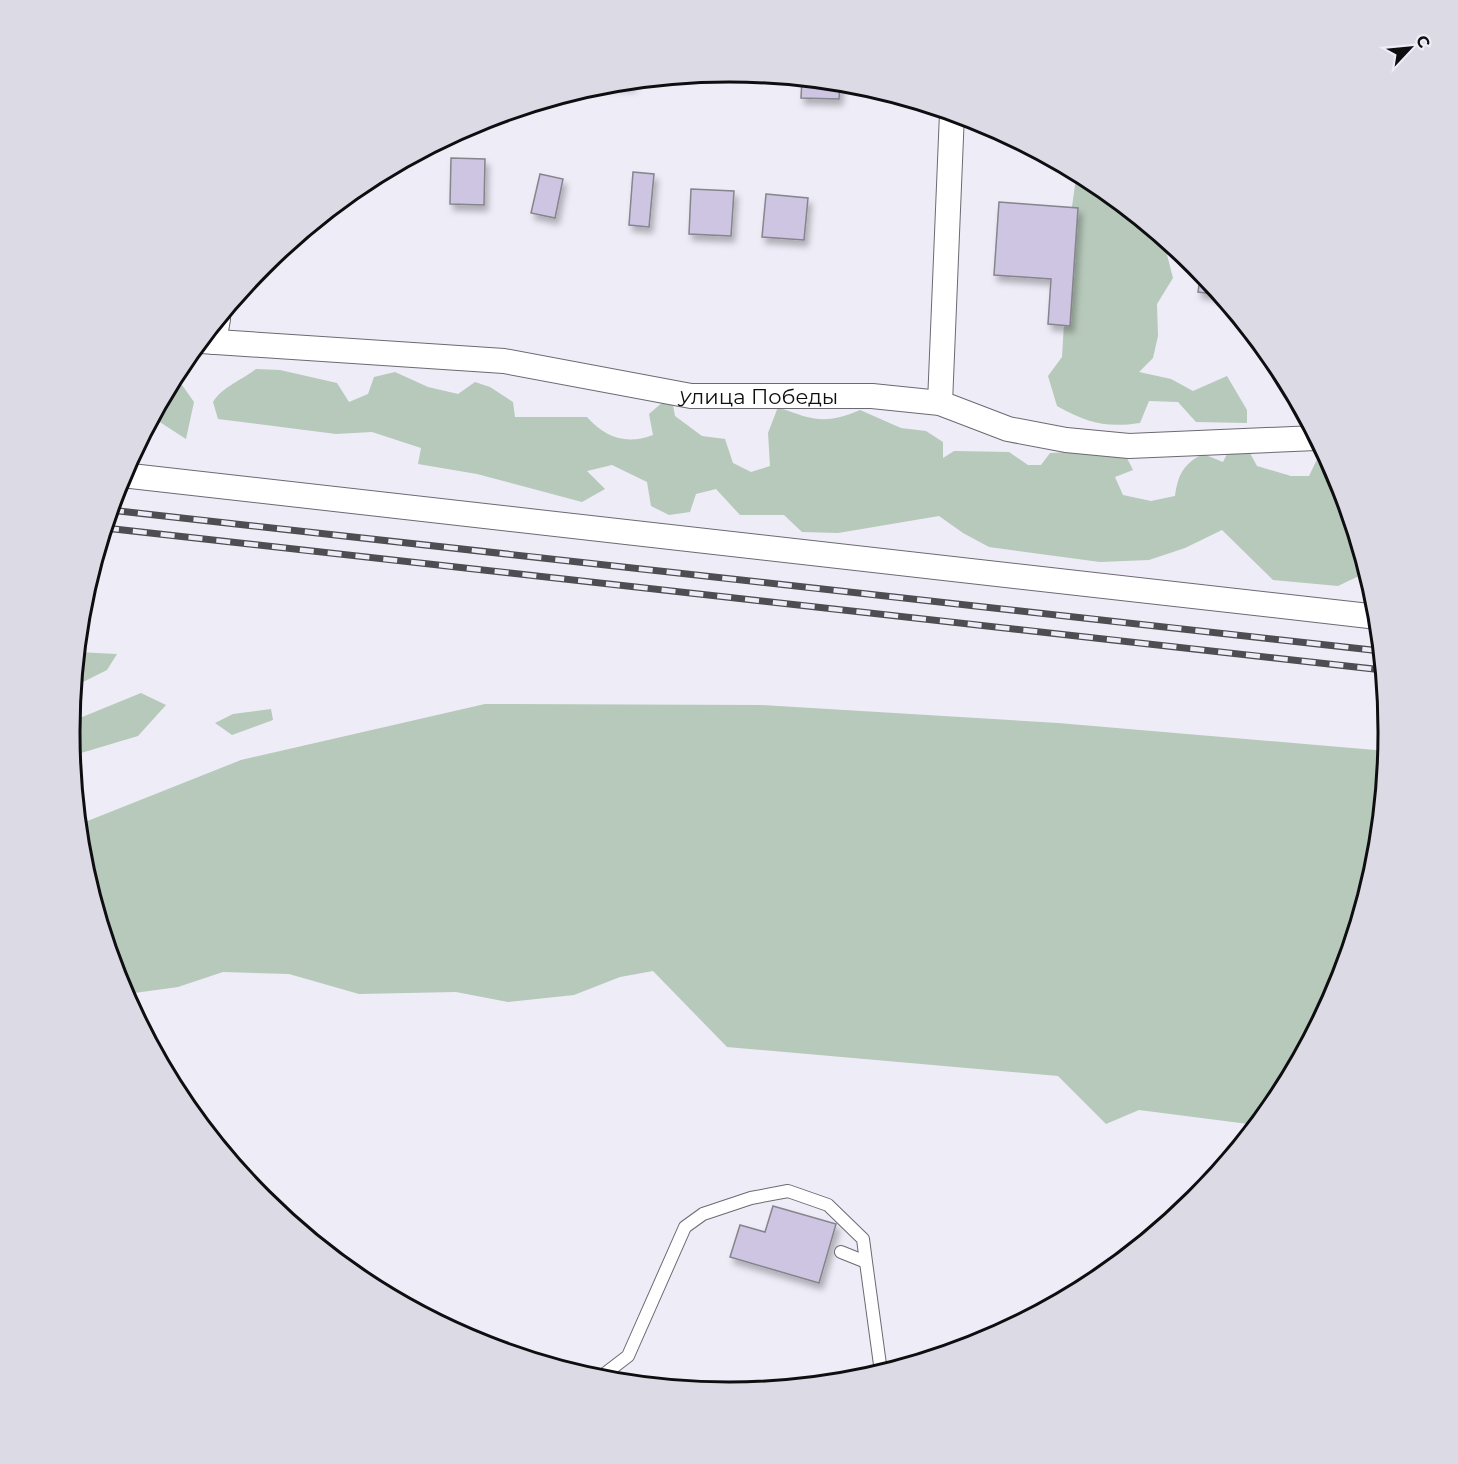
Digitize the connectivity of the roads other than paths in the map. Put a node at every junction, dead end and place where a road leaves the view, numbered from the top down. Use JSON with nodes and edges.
{"nodes":[{"id":1,"x":952,"y":122,"type":"edge"},
{"id":2,"x":216,"y":334,"type":"edge"},
{"id":3,"x":940,"y":403,"type":"junction"},
{"id":4,"x":1308,"y":438,"type":"edge"},
{"id":5,"x":132,"y":476,"type":"edge"},
{"id":6,"x":1368,"y":616,"type":"edge"},
{"id":7,"x":841,"y":1252,"type":"dead end"},
{"id":8,"x":866,"y":1262,"type":"junction"},
{"id":9,"x":880,"y":1363,"type":"edge"},
{"id":10,"x":609,"y":1370,"type":"edge"}],
"edges":[{"from":1,"to":3,"type":"street"},
{"from":2,"to":3,"type":"street","name":"улица Победы"},
{"from":3,"to":4,"type":"street","name":"улица Победы"},
{"from":5,"to":6,"type":"street"},
{"from":7,"to":8,"type":"lane"},
{"from":8,"to":9,"type":"lane"},
{"from":8,"to":10,"type":"lane"}]}
